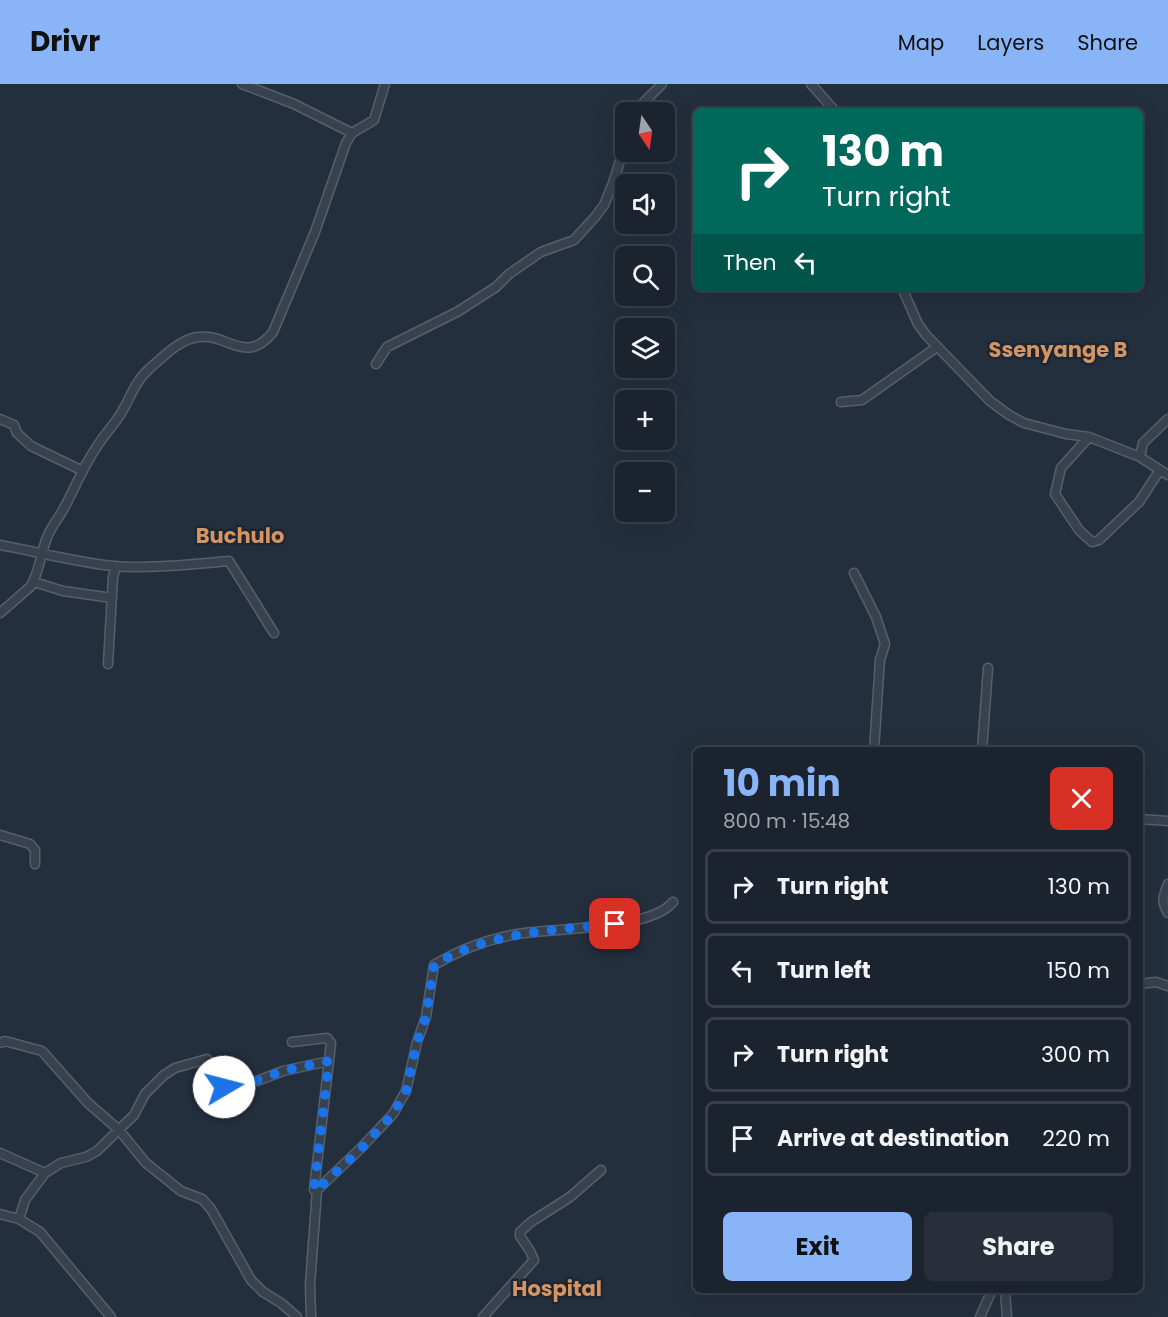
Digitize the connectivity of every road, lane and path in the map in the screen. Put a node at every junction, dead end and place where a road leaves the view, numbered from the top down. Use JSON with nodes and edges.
{"nodes":[{"id":1,"x":242,"y":84,"type":"edge"},
{"id":2,"x":385,"y":84,"type":"edge"},
{"id":3,"x":662,"y":84,"type":"edge"},
{"id":4,"x":811,"y":84,"type":"edge"},
{"id":5,"x":644,"y":102,"type":"edge"},
{"id":6,"x":832,"y":108,"type":"edge"},
{"id":7,"x":352,"y":133,"type":"junction"},
{"id":8,"x":620,"y":162,"type":"edge"},
{"id":9,"x":903,"y":291,"type":"edge"},
{"id":10,"x":937,"y":346,"type":"junction"},
{"id":11,"x":376,"y":364,"type":"dead end"},
{"id":12,"x":842,"y":402,"type":"dead end"},
{"id":13,"x":0,"y":419,"type":"edge"},
{"id":14,"x":1168,"y":419,"type":"edge"},
{"id":15,"x":1089,"y":437,"type":"junction"},
{"id":16,"x":1140,"y":458,"type":"junction"},
{"id":17,"x":83,"y":471,"type":"junction"},
{"id":18,"x":1164,"y":472,"type":"edge"},
{"id":19,"x":0,"y":544,"type":"edge"},
{"id":20,"x":41,"y":553,"type":"junction"},
{"id":21,"x":116,"y":566,"type":"junction"},
{"id":22,"x":855,"y":573,"type":"dead end"},
{"id":23,"x":34,"y":582,"type":"junction"},
{"id":24,"x":112,"y":598,"type":"junction"},
{"id":25,"x":0,"y":613,"type":"edge"},
{"id":26,"x":274,"y":633,"type":"dead end"},
{"id":27,"x":108,"y":664,"type":"dead end"},
{"id":28,"x":988,"y":668,"type":"dead end"},
{"id":29,"x":874,"y":747,"type":"edge"},
{"id":30,"x":982,"y":747,"type":"edge"},
{"id":31,"x":1143,"y":819,"type":"edge"},
{"id":32,"x":1168,"y":821,"type":"edge"},
{"id":33,"x":0,"y":835,"type":"edge"},
{"id":34,"x":35,"y":864,"type":"dead end"},
{"id":35,"x":1168,"y":884,"type":"edge"},
{"id":36,"x":673,"y":902,"type":"dead end"},
{"id":37,"x":1168,"y":913,"type":"edge"},
{"id":38,"x":1143,"y":984,"type":"edge"},
{"id":39,"x":1168,"y":986,"type":"edge"},
{"id":40,"x":0,"y":1042,"type":"edge"},
{"id":41,"x":292,"y":1042,"type":"dead end"},
{"id":42,"x":329,"y":1061,"type":"junction"},
{"id":43,"x":119,"y":1130,"type":"junction"},
{"id":44,"x":0,"y":1153,"type":"edge"},
{"id":45,"x":601,"y":1170,"type":"dead end"},
{"id":46,"x":45,"y":1173,"type":"junction"},
{"id":47,"x":317,"y":1190,"type":"junction"},
{"id":48,"x":0,"y":1214,"type":"edge"},
{"id":49,"x":19,"y":1219,"type":"junction"},
{"id":50,"x":991,"y":1293,"type":"edge"},
{"id":51,"x":1005,"y":1293,"type":"edge"},
{"id":52,"x":111,"y":1317,"type":"edge"},
{"id":53,"x":297,"y":1317,"type":"edge"},
{"id":54,"x":311,"y":1317,"type":"edge"},
{"id":55,"x":483,"y":1317,"type":"edge"},
{"id":56,"x":980,"y":1317,"type":"edge"},
{"id":57,"x":1007,"y":1317,"type":"edge"}],
"edges":[{"from":1,"to":7,"type":"street"},
{"from":2,"to":7,"type":"street"},
{"from":3,"to":5,"type":"street"},
{"from":4,"to":6,"type":"street"},
{"from":7,"to":17,"type":"street"},
{"from":8,"to":11,"type":"street"},
{"from":9,"to":10,"type":"street"},
{"from":10,"to":12,"type":"street"},
{"from":10,"to":15,"type":"street"},
{"from":13,"to":17,"type":"street"},
{"from":14,"to":16,"type":"street"},
{"from":15,"to":16,"type":"street"},
{"from":15,"to":18,"type":"street"},
{"from":16,"to":18,"type":"street"},
{"from":17,"to":20,"type":"street"},
{"from":19,"to":20,"type":"street"},
{"from":20,"to":21,"type":"street"},
{"from":20,"to":23,"type":"street"},
{"from":21,"to":24,"type":"street"},
{"from":21,"to":26,"type":"street"},
{"from":22,"to":29,"type":"street"},
{"from":23,"to":24,"type":"street"},
{"from":23,"to":25,"type":"street"},
{"from":24,"to":27,"type":"street"},
{"from":28,"to":30,"type":"street"},
{"from":31,"to":32,"type":"street"},
{"from":33,"to":34,"type":"street"},
{"from":35,"to":37,"type":"street"},
{"from":36,"to":47,"type":"street"},
{"from":38,"to":39,"type":"street"},
{"from":40,"to":43,"type":"street"},
{"from":41,"to":42,"type":"street"},
{"from":42,"to":43,"type":"street"},
{"from":42,"to":47,"type":"street"},
{"from":43,"to":46,"type":"street"},
{"from":43,"to":53,"type":"street"},
{"from":44,"to":46,"type":"street"},
{"from":45,"to":55,"type":"street"},
{"from":46,"to":49,"type":"street"},
{"from":47,"to":54,"type":"street"},
{"from":48,"to":49,"type":"street"},
{"from":49,"to":52,"type":"street"},
{"from":50,"to":56,"type":"street"},
{"from":51,"to":57,"type":"street"}]}
